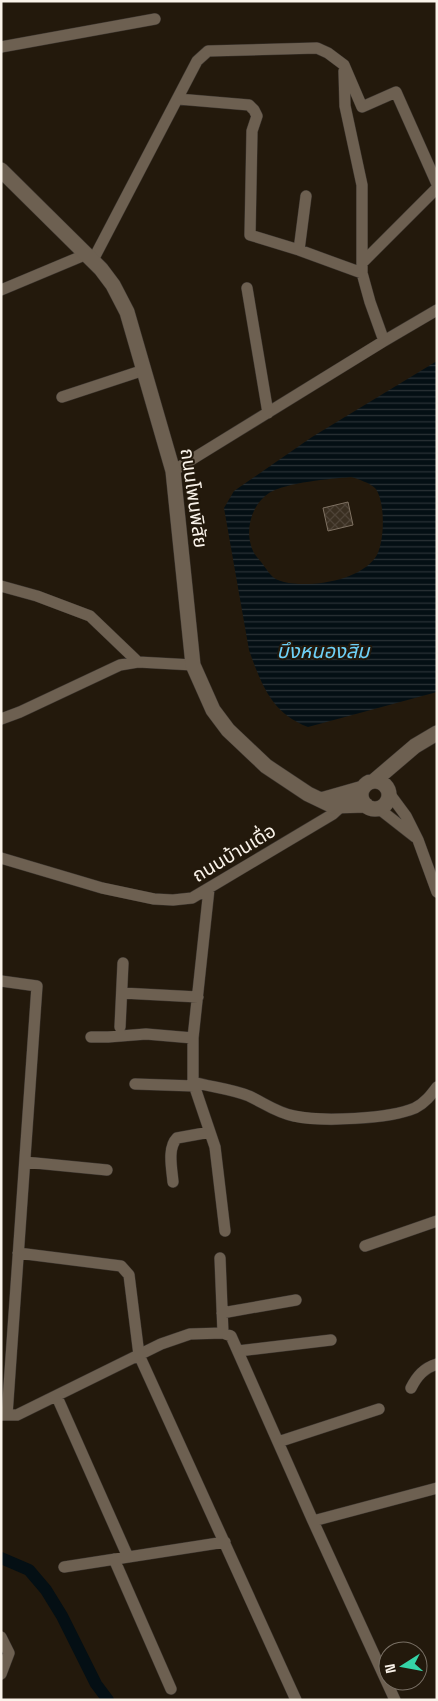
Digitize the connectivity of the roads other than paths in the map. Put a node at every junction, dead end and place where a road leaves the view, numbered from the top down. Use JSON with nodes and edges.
{"nodes":[{"id":1,"x":155,"y":19,"type":"dead end"},
{"id":2,"x":1,"y":47,"type":"edge"},
{"id":3,"x":344,"y":65,"type":"junction"},
{"id":4,"x":178,"y":99,"type":"junction"},
{"id":5,"x":1,"y":170,"type":"edge"},
{"id":6,"x":437,"y":186,"type":"edge"},
{"id":7,"x":306,"y":196,"type":"dead end"},
{"id":8,"x":299,"y":250,"type":"junction"},
{"id":9,"x":90,"y":257,"type":"junction"},
{"id":10,"x":362,"y":267,"type":"junction"},
{"id":11,"x":247,"y":288,"type":"dead end"},
{"id":12,"x":1,"y":290,"type":"edge"},
{"id":13,"x":437,"y":310,"type":"edge"},
{"id":14,"x":384,"y":341,"type":"junction"},
{"id":15,"x":144,"y":370,"type":"junction"},
{"id":16,"x":62,"y":397,"type":"dead end"},
{"id":17,"x":268,"y":413,"type":"junction"},
{"id":18,"x":173,"y":471,"type":"junction"},
{"id":19,"x":1,"y":586,"type":"edge"},
{"id":20,"x":138,"y":662,"type":"junction"},
{"id":21,"x":193,"y":665,"type":"junction"},
{"id":22,"x":1,"y":719,"type":"edge"},
{"id":23,"x":437,"y":733,"type":"edge"},
{"id":24,"x":403,"y":755,"type":"junction"},
{"id":25,"x":363,"y":787,"type":"junction"},
{"id":26,"x":388,"y":791,"type":"junction"},
{"id":27,"x":321,"y":800,"type":"junction"},
{"id":28,"x":343,"y":806,"type":"junction"},
{"id":29,"x":372,"y":806,"type":"junction"},
{"id":30,"x":418,"y":840,"type":"junction"},
{"id":31,"x":1,"y":858,"type":"edge"},
{"id":32,"x":209,"y":889,"type":"junction"},
{"id":33,"x":437,"y":892,"type":"edge"},
{"id":34,"x":123,"y":963,"type":"dead end"},
{"id":35,"x":1,"y":981,"type":"edge"},
{"id":36,"x":122,"y":993,"type":"junction"},
{"id":37,"x":198,"y":997,"type":"junction"},
{"id":38,"x":120,"y":1027,"type":"dead end"},
{"id":39,"x":91,"y":1037,"type":"dead end"},
{"id":40,"x":194,"y":1038,"type":"junction"},
{"id":41,"x":135,"y":1084,"type":"dead end"},
{"id":42,"x":193,"y":1084,"type":"junction"},
{"id":43,"x":437,"y":1087,"type":"edge"},
{"id":44,"x":210,"y":1132,"type":"junction"},
{"id":45,"x":25,"y":1162,"type":"junction"},
{"id":46,"x":107,"y":1170,"type":"dead end"},
{"id":47,"x":172,"y":1182,"type":"dead end"},
{"id":48,"x":437,"y":1221,"type":"edge"},
{"id":49,"x":225,"y":1231,"type":"dead end"},
{"id":50,"x":365,"y":1246,"type":"dead end"},
{"id":51,"x":18,"y":1253,"type":"junction"},
{"id":52,"x":220,"y":1258,"type":"dead end"},
{"id":53,"x":296,"y":1300,"type":"dead end"},
{"id":54,"x":222,"y":1313,"type":"junction"},
{"id":55,"x":223,"y":1332,"type":"junction"},
{"id":56,"x":331,"y":1340,"type":"dead end"},
{"id":57,"x":238,"y":1351,"type":"junction"},
{"id":58,"x":140,"y":1355,"type":"junction"},
{"id":59,"x":437,"y":1364,"type":"edge"},
{"id":60,"x":411,"y":1388,"type":"dead end"},
{"id":61,"x":57,"y":1397,"type":"junction"},
{"id":62,"x":379,"y":1409,"type":"dead end"},
{"id":63,"x":4,"y":1415,"type":"edge"},
{"id":64,"x":278,"y":1442,"type":"junction"},
{"id":65,"x":437,"y":1488,"type":"edge"},
{"id":66,"x":313,"y":1520,"type":"junction"},
{"id":67,"x":225,"y":1542,"type":"junction"},
{"id":68,"x":128,"y":1557,"type":"junction"},
{"id":69,"x":114,"y":1559,"type":"junction"},
{"id":70,"x":64,"y":1567,"type":"dead end"},
{"id":71,"x":1,"y":1637,"type":"edge"},
{"id":72,"x":1,"y":1674,"type":"edge"},
{"id":73,"x":171,"y":1689,"type":"dead end"},
{"id":74,"x":296,"y":1700,"type":"edge"},
{"id":75,"x":395,"y":1700,"type":"edge"}],
"edges":[{"from":1,"to":2,"type":"street"},
{"from":3,"to":4,"type":"street"},
{"from":3,"to":6,"type":"street"},
{"from":3,"to":10,"type":"street"},
{"from":4,"to":8,"type":"street"},
{"from":4,"to":9,"type":"street"},
{"from":5,"to":9,"type":"street","name":"ถนนโพนพิสัย"},
{"from":6,"to":10,"type":"street"},
{"from":7,"to":8,"type":"street"},
{"from":8,"to":10,"type":"street"},
{"from":9,"to":12,"type":"street"},
{"from":9,"to":15,"type":"street","name":"ถนนโพนพิสัย"},
{"from":10,"to":14,"type":"street"},
{"from":11,"to":17,"type":"street"},
{"from":13,"to":14,"type":"street"},
{"from":14,"to":17,"type":"street"},
{"from":15,"to":16,"type":"street"},
{"from":15,"to":18,"type":"street","name":"ถนนโพนพิสัย"},
{"from":17,"to":18,"type":"street"},
{"from":18,"to":21,"type":"street","name":"ถนนโพนพิสัย"},
{"from":19,"to":20,"type":"street"},
{"from":20,"to":21,"type":"street"},
{"from":20,"to":22,"type":"street"},
{"from":21,"to":27,"type":"street","name":"ถนนโพนพิสัย"},
{"from":23,"to":24,"type":"street"},
{"from":24,"to":25,"type":"street"},
{"from":24,"to":26,"type":"street"},
{"from":25,"to":26,"type":"street"},
{"from":25,"to":27,"type":"street"},
{"from":25,"to":28,"type":"street","name":"ถนนบ้านเดื่อ"},
{"from":25,"to":29,"type":"street"},
{"from":26,"to":29,"type":"street"},
{"from":26,"to":30,"type":"street"},
{"from":27,"to":28,"type":"street","name":"ถนนโพนพิสัย"},
{"from":28,"to":29,"type":"street"},
{"from":28,"to":32,"type":"street","name":"ถนนบ้านเดื่อ"},
{"from":29,"to":30,"type":"street"},
{"from":30,"to":33,"type":"street"},
{"from":31,"to":32,"type":"street","name":"ถนนบ้านเดื่อ"},
{"from":32,"to":37,"type":"street"},
{"from":34,"to":36,"type":"street"},
{"from":35,"to":45,"type":"street"},
{"from":36,"to":37,"type":"street"},
{"from":36,"to":38,"type":"street"},
{"from":37,"to":40,"type":"street"},
{"from":39,"to":40,"type":"street"},
{"from":40,"to":42,"type":"street"},
{"from":41,"to":42,"type":"street"},
{"from":42,"to":43,"type":"street"},
{"from":42,"to":44,"type":"street"},
{"from":44,"to":47,"type":"street"},
{"from":44,"to":49,"type":"street"},
{"from":45,"to":46,"type":"street"},
{"from":45,"to":51,"type":"street"},
{"from":48,"to":50,"type":"street"},
{"from":51,"to":58,"type":"street"},
{"from":51,"to":63,"type":"street"},
{"from":52,"to":54,"type":"street"},
{"from":53,"to":54,"type":"street"},
{"from":54,"to":55,"type":"street"},
{"from":55,"to":57,"type":"street"},
{"from":55,"to":58,"type":"street"},
{"from":56,"to":57,"type":"street"},
{"from":57,"to":64,"type":"street"},
{"from":58,"to":61,"type":"street"},
{"from":58,"to":67,"type":"street"},
{"from":59,"to":60,"type":"street"},
{"from":61,"to":63,"type":"street"},
{"from":61,"to":68,"type":"street"},
{"from":62,"to":64,"type":"street"},
{"from":64,"to":66,"type":"street"},
{"from":65,"to":66,"type":"street"},
{"from":66,"to":75,"type":"street"},
{"from":67,"to":68,"type":"street"},
{"from":67,"to":74,"type":"street"},
{"from":68,"to":69,"type":"street"},
{"from":69,"to":70,"type":"street"},
{"from":69,"to":73,"type":"street"},
{"from":71,"to":72,"type":"street"}]}
